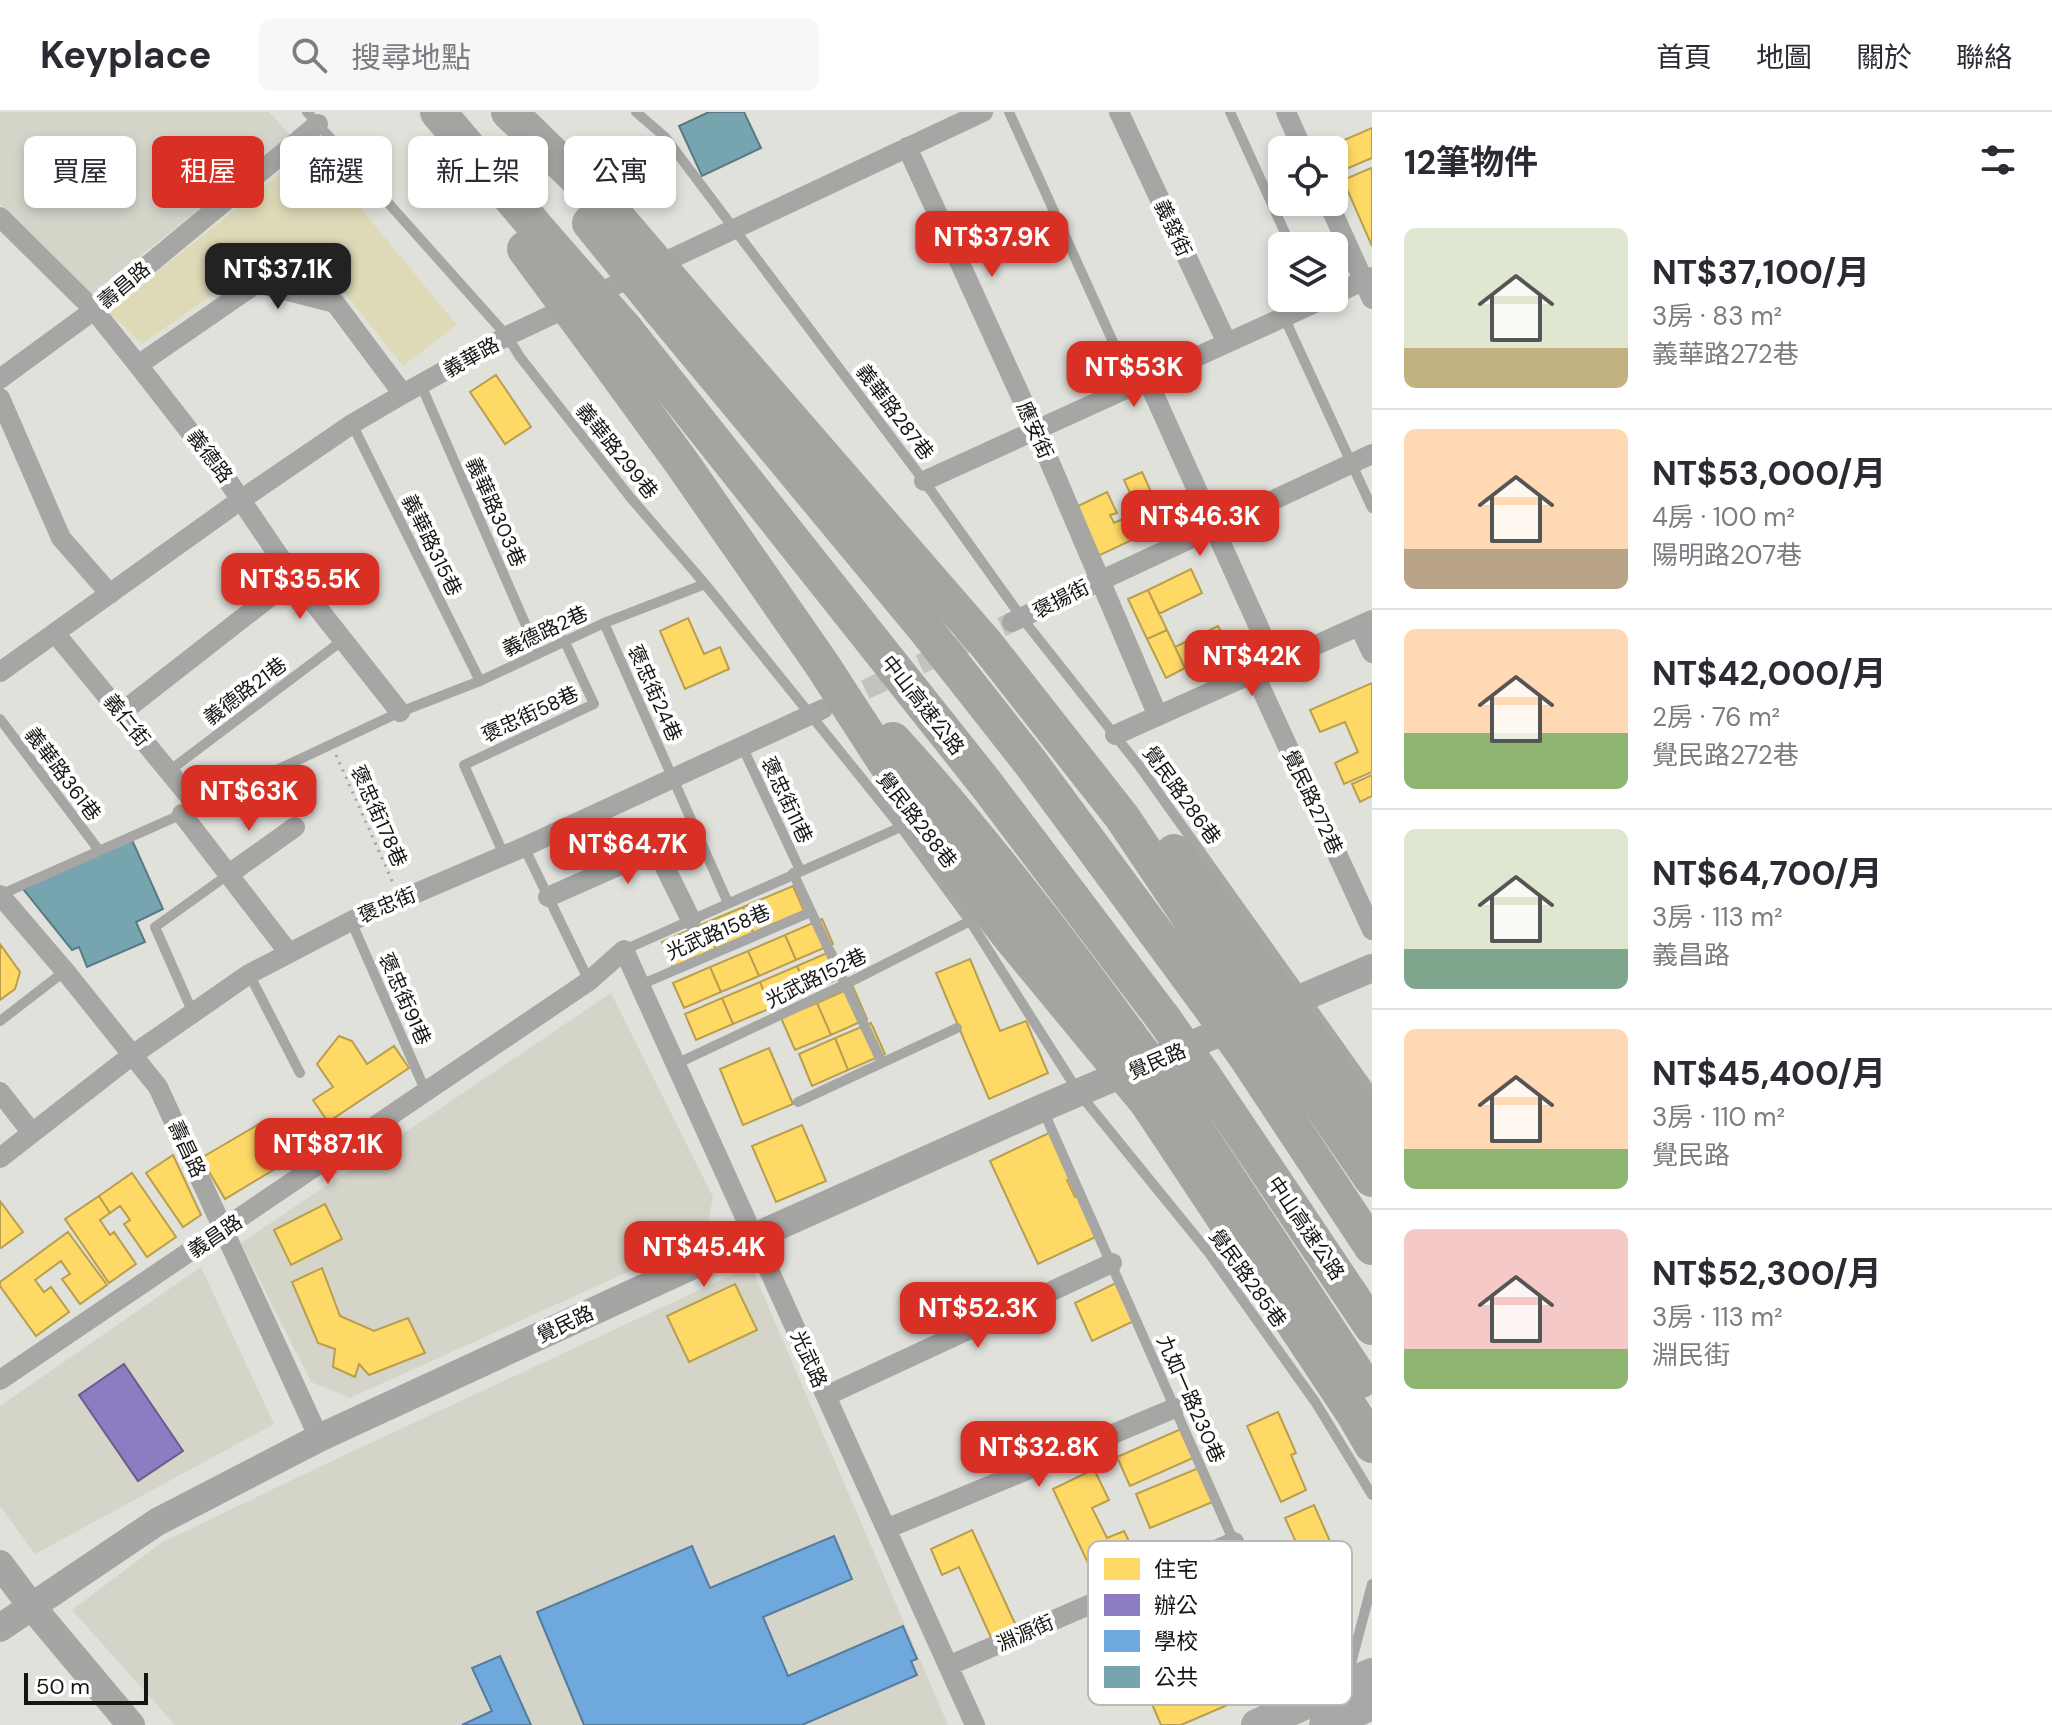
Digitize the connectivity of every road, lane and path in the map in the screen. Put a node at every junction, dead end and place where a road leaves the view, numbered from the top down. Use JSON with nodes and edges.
{"nodes":[{"id":1,"x":436,"y":112,"type":"edge"},
{"id":2,"x":499,"y":112,"type":"edge"},
{"id":3,"x":509,"y":112,"type":"edge"},
{"id":4,"x":636,"y":112,"type":"edge"},
{"id":5,"x":983,"y":112,"type":"edge"},
{"id":6,"x":1009,"y":112,"type":"edge"},
{"id":7,"x":1119,"y":112,"type":"edge"},
{"id":8,"x":1230,"y":112,"type":"edge"},
{"id":9,"x":1286,"y":112,"type":"edge"},
{"id":10,"x":312,"y":118,"type":"edge"},
{"id":11,"x":1297,"y":136,"type":"edge"},
{"id":12,"x":907,"y":147,"type":"junction"},
{"id":13,"x":1335,"y":216,"type":"edge"},
{"id":14,"x":0,"y":217,"type":"edge"},
{"id":15,"x":603,"y":219,"type":"junction"},
{"id":16,"x":736,"y":230,"type":"junction"},
{"id":17,"x":1285,"y":232,"type":"edge"},
{"id":18,"x":1369,"y":285,"type":"edge"},
{"id":19,"x":1348,"y":291,"type":"edge"},
{"id":20,"x":675,"y":306,"type":"junction"},
{"id":21,"x":94,"y":310,"type":"junction"},
{"id":22,"x":1294,"y":312,"type":"edge"},
{"id":23,"x":1284,"y":317,"type":"junction"},
{"id":24,"x":507,"y":336,"type":"junction"},
{"id":25,"x":610,"y":337,"type":"junction"},
{"id":26,"x":1227,"y":343,"type":"junction"},
{"id":27,"x":138,"y":365,"type":"junction"},
{"id":28,"x":0,"y":379,"type":"edge"},
{"id":29,"x":1140,"y":382,"type":"junction"},
{"id":30,"x":412,"y":390,"type":"junction"},
{"id":31,"x":0,"y":398,"type":"edge"},
{"id":32,"x":352,"y":424,"type":"junction"},
{"id":33,"x":1036,"y":430,"type":"junction"},
{"id":34,"x":1372,"y":454,"type":"edge"},
{"id":35,"x":1352,"y":464,"type":"junction"},
{"id":36,"x":924,"y":481,"type":"junction"},
{"id":37,"x":242,"y":499,"type":"junction"},
{"id":38,"x":1372,"y":508,"type":"edge"},
{"id":39,"x":1214,"y":527,"type":"junction"},
{"id":40,"x":294,"y":578,"type":"junction"},
{"id":41,"x":1100,"y":580,"type":"junction"},
{"id":42,"x":705,"y":584,"type":"junction"},
{"id":43,"x":110,"y":594,"type":"junction"},
{"id":44,"x":604,"y":623,"type":"junction"},
{"id":45,"x":1365,"y":623,"type":"edge"},
{"id":46,"x":1007,"y":628,"type":"junction"},
{"id":47,"x":55,"y":633,"type":"junction"},
{"id":48,"x":343,"y":639,"type":"junction"},
{"id":49,"x":564,"y":640,"type":"junction"},
{"id":50,"x":538,"y":653,"type":"junction"},
{"id":51,"x":1372,"y":653,"type":"edge"},
{"id":52,"x":1275,"y":663,"type":"junction"},
{"id":53,"x":0,"y":672,"type":"edge"},
{"id":54,"x":1254,"y":673,"type":"junction"},
{"id":55,"x":480,"y":681,"type":"junction"},
{"id":56,"x":816,"y":711,"type":"junction"},
{"id":57,"x":400,"y":712,"type":"junction"},
{"id":58,"x":121,"y":713,"type":"junction"},
{"id":59,"x":1158,"y":716,"type":"junction"},
{"id":60,"x":0,"y":719,"type":"edge"},
{"id":61,"x":1115,"y":735,"type":"junction"},
{"id":62,"x":332,"y":744,"type":"junction"},
{"id":63,"x":742,"y":746,"type":"junction"},
{"id":64,"x":169,"y":771,"type":"junction"},
{"id":65,"x":673,"y":778,"type":"junction"},
{"id":66,"x":190,"y":810,"type":"junction"},
{"id":67,"x":295,"y":827,"type":"dead end"},
{"id":68,"x":901,"y":827,"type":"junction"},
{"id":69,"x":524,"y":847,"type":"junction"},
{"id":70,"x":98,"y":849,"type":"junction"},
{"id":71,"x":504,"y":855,"type":"junction"},
{"id":72,"x":796,"y":872,"type":"junction"},
{"id":73,"x":229,"y":874,"type":"junction"},
{"id":74,"x":0,"y":895,"type":"edge"},
{"id":75,"x":548,"y":897,"type":"junction"},
{"id":76,"x":400,"y":900,"type":"junction"},
{"id":77,"x":728,"y":903,"type":"junction"},
{"id":78,"x":811,"y":912,"type":"junction"},
{"id":79,"x":691,"y":920,"type":"junction"},
{"id":80,"x":351,"y":921,"type":"junction"},
{"id":81,"x":970,"y":921,"type":"junction"},
{"id":82,"x":1372,"y":930,"type":"edge"},
{"id":83,"x":624,"y":950,"type":"junction"},
{"id":84,"x":289,"y":953,"type":"junction"},
{"id":85,"x":1372,"y":968,"type":"edge"},
{"id":86,"x":65,"y":971,"type":"junction"},
{"id":87,"x":249,"y":974,"type":"junction"},
{"id":88,"x":589,"y":981,"type":"junction"},
{"id":89,"x":846,"y":984,"type":"junction"},
{"id":90,"x":640,"y":985,"type":"junction"},
{"id":91,"x":1234,"y":985,"type":"junction"},
{"id":92,"x":193,"y":1013,"type":"junction"},
{"id":93,"x":0,"y":1021,"type":"edge"},
{"id":94,"x":957,"y":1028,"type":"dead end"},
{"id":95,"x":1282,"y":1030,"type":"junction"},
{"id":96,"x":131,"y":1056,"type":"junction"},
{"id":97,"x":882,"y":1063,"type":"junction"},
{"id":98,"x":676,"y":1064,"type":"junction"},
{"id":99,"x":300,"y":1073,"type":"dead end"},
{"id":100,"x":0,"y":1092,"type":"edge"},
{"id":101,"x":426,"y":1092,"type":"junction"},
{"id":102,"x":1372,"y":1092,"type":"edge"},
{"id":103,"x":1079,"y":1093,"type":"junction"},
{"id":104,"x":1158,"y":1096,"type":"junction"},
{"id":105,"x":798,"y":1102,"type":"dead end"},
{"id":106,"x":1042,"y":1108,"type":"junction"},
{"id":107,"x":1372,"y":1130,"type":"edge"},
{"id":108,"x":32,"y":1133,"type":"junction"},
{"id":109,"x":0,"y":1158,"type":"edge"},
{"id":110,"x":1372,"y":1179,"type":"edge"},
{"id":111,"x":225,"y":1229,"type":"junction"},
{"id":112,"x":754,"y":1237,"type":"junction"},
{"id":113,"x":1372,"y":1247,"type":"edge"},
{"id":114,"x":1112,"y":1263,"type":"junction"},
{"id":115,"x":1372,"y":1327,"type":"edge"},
{"id":116,"x":0,"y":1380,"type":"edge"},
{"id":117,"x":826,"y":1396,"type":"junction"},
{"id":118,"x":1372,"y":1396,"type":"edge"},
{"id":119,"x":1175,"y":1408,"type":"junction"},
{"id":120,"x":319,"y":1438,"type":"junction"},
{"id":121,"x":1372,"y":1445,"type":"edge"},
{"id":122,"x":1372,"y":1495,"type":"edge"},
{"id":123,"x":886,"y":1529,"type":"junction"},
{"id":124,"x":1234,"y":1541,"type":"edge"},
{"id":125,"x":0,"y":1564,"type":"edge"},
{"id":126,"x":1372,"y":1584,"type":"edge"},
{"id":127,"x":1088,"y":1605,"type":"edge"},
{"id":128,"x":32,"y":1607,"type":"junction"},
{"id":129,"x":0,"y":1628,"type":"edge"},
{"id":130,"x":948,"y":1666,"type":"junction"},
{"id":131,"x":1359,"y":1680,"type":"edge"},
{"id":132,"x":1372,"y":1704,"type":"edge"},
{"id":133,"x":1313,"y":1716,"type":"edge"},
{"id":134,"x":131,"y":1725,"type":"edge"},
{"id":135,"x":975,"y":1725,"type":"edge"},
{"id":136,"x":1257,"y":1725,"type":"edge"}],
"edges":[{"from":1,"to":25,"type":"highway","name":"中山高速公路","bridge":true},
{"from":2,"to":15,"type":"highway"},
{"from":3,"to":15,"type":"highway"},
{"from":4,"to":16,"type":"lane","name":"義華路287巷"},
{"from":5,"to":12,"type":"street","name":"義華路"},
{"from":6,"to":29,"type":"lane"},
{"from":7,"to":26,"type":"street","name":"義發街"},
{"from":8,"to":17,"type":"lane"},
{"from":9,"to":11,"type":"street"},
{"from":10,"to":21,"type":"street","name":"壽昌路"},
{"from":10,"to":24,"type":"lane","name":"義華路299巷"},
{"from":12,"to":16,"type":"street","name":"義華路"},
{"from":12,"to":33,"type":"street","name":"應安街"},
{"from":13,"to":18,"type":"street"},
{"from":14,"to":21,"type":"street","name":"義德路"},
{"from":15,"to":20,"type":"highway","bridge":true},
{"from":16,"to":24,"type":"street","name":"義華路"},
{"from":16,"to":36,"type":"lane","name":"義華路287巷"},
{"from":18,"to":19,"type":"street"},
{"from":20,"to":46,"type":"highway"},
{"from":20,"to":91,"type":"highway"},
{"from":21,"to":27,"type":"street","name":"義德路"},
{"from":21,"to":28,"type":"street","name":"壽昌路"},
{"from":22,"to":23,"type":"street"},
{"from":23,"to":26,"type":"street"},
{"from":23,"to":35,"type":"lane"},
{"from":24,"to":30,"type":"street","name":"義華路"},
{"from":24,"to":42,"type":"lane","name":"義華路299巷"},
{"from":25,"to":104,"type":"highway","bridge":true},
{"from":25,"to":115,"type":"highway","name":"中山高速公路","bridge":true},
{"from":26,"to":29,"type":"street"},
{"from":27,"to":30,"type":"street"},
{"from":27,"to":37,"type":"street","name":"義德路"},
{"from":29,"to":33,"type":"street"},
{"from":29,"to":39,"type":"street"},
{"from":30,"to":32,"type":"street","name":"義華路"},
{"from":30,"to":50,"type":"lane","name":"義華路303巷"},
{"from":31,"to":43,"type":"street"},
{"from":32,"to":37,"type":"street","name":"義華路"},
{"from":32,"to":55,"type":"lane","name":"義華路315巷"},
{"from":33,"to":36,"type":"street"},
{"from":33,"to":41,"type":"street","name":"應安街"},
{"from":34,"to":35,"type":"street","name":"褒揚街"},
{"from":35,"to":38,"type":"lane"},
{"from":35,"to":39,"type":"street","name":"褒揚街"},
{"from":36,"to":46,"type":"lane","name":"義華路287巷"},
{"from":37,"to":40,"type":"street","name":"義德路"},
{"from":37,"to":43,"type":"street","name":"義華路"},
{"from":39,"to":41,"type":"street","name":"褒揚街"},
{"from":39,"to":52,"type":"street"},
{"from":40,"to":48,"type":"street","name":"義德路"},
{"from":40,"to":58,"type":"street"},
{"from":41,"to":46,"type":"street","name":"褒揚街"},
{"from":41,"to":59,"type":"street","name":"應安街"},
{"from":42,"to":44,"type":"lane","name":"義德路2巷"},
{"from":42,"to":56,"type":"lane","name":"覺民路288巷"},
{"from":43,"to":47,"type":"street","name":"義華路"},
{"from":44,"to":49,"type":"lane","name":"義德路2巷"},
{"from":44,"to":65,"type":"lane","name":"褒忠街24巷"},
{"from":45,"to":51,"type":"street"},
{"from":45,"to":52,"type":"street"},
{"from":46,"to":61,"type":"lane","name":"覺民路286巷"},
{"from":46,"to":91,"type":"highway"},
{"from":47,"to":53,"type":"street","name":"義華路"},
{"from":47,"to":58,"type":"street","name":"義仁街"},
{"from":48,"to":57,"type":"street","name":"義德路"},
{"from":48,"to":64,"type":"lane","name":"義德路21巷"},
{"from":49,"to":50,"type":"lane","name":"義德路2巷"},
{"from":49,"to":71,"type":"lane","name":"褒忠街58巷"},
{"from":50,"to":55,"type":"lane","name":"義德路2巷"},
{"from":52,"to":54,"type":"street"},
{"from":54,"to":59,"type":"street"},
{"from":54,"to":82,"type":"street","name":"覺民路272巷"},
{"from":55,"to":57,"type":"lane","name":"義德路2巷"},
{"from":56,"to":63,"type":"street","name":"褒忠街"},
{"from":56,"to":68,"type":"lane","name":"覺民路288巷"},
{"from":57,"to":62,"type":"lane","name":"義德路2巷"},
{"from":58,"to":64,"type":"street","name":"義仁街"},
{"from":59,"to":61,"type":"street"},
{"from":60,"to":70,"type":"lane","name":"義華路361巷"},
{"from":61,"to":95,"type":"lane","name":"覺民路286巷"},
{"from":62,"to":66,"type":"lane","name":"義華路361巷"},
{"from":62,"to":76,"type":"path","name":"褒忠街178巷"},
{"from":63,"to":65,"type":"street","name":"褒忠街"},
{"from":63,"to":72,"type":"lane","name":"褒忠街11巷"},
{"from":64,"to":66,"type":"street","name":"義仁街"},
{"from":65,"to":69,"type":"street","name":"褒忠街"},
{"from":65,"to":77,"type":"lane","name":"褒忠街24巷"},
{"from":66,"to":70,"type":"lane","name":"義華路361巷"},
{"from":66,"to":73,"type":"street","name":"義仁街"},
{"from":67,"to":73,"type":"street"},
{"from":68,"to":72,"type":"lane"},
{"from":68,"to":81,"type":"lane","name":"覺民路288巷"},
{"from":69,"to":71,"type":"street","name":"褒忠街"},
{"from":69,"to":75,"type":"lane"},
{"from":70,"to":74,"type":"lane","name":"義華路361巷"},
{"from":71,"to":76,"type":"street","name":"褒忠街"},
{"from":72,"to":77,"type":"lane"},
{"from":72,"to":78,"type":"lane","name":"褒忠街11巷"},
{"from":73,"to":84,"type":"street","name":"義仁街"},
{"from":73,"to":92,"type":"lane"},
{"from":74,"to":86,"type":"street","name":"壽昌路"},
{"from":75,"to":79,"type":"street"},
{"from":75,"to":88,"type":"lane"},
{"from":76,"to":80,"type":"street","name":"褒忠街"},
{"from":77,"to":79,"type":"lane"},
{"from":78,"to":89,"type":"lane","name":"褒忠街11巷"},
{"from":78,"to":90,"type":"lane","name":"光武路158巷"},
{"from":79,"to":83,"type":"lane"},
{"from":80,"to":84,"type":"street","name":"褒忠街"},
{"from":80,"to":101,"type":"lane","name":"褒忠街91巷"},
{"from":81,"to":89,"type":"lane","name":"光武路152巷"},
{"from":81,"to":103,"type":"lane","name":"覺民路288巷"},
{"from":83,"to":88,"type":"street","name":"義昌路"},
{"from":83,"to":90,"type":"street","name":"光武路"},
{"from":84,"to":87,"type":"street","name":"褒忠街"},
{"from":85,"to":95,"type":"street","name":"覺民路"},
{"from":86,"to":93,"type":"lane"},
{"from":86,"to":96,"type":"street","name":"壽昌路"},
{"from":87,"to":92,"type":"street","name":"褒忠街"},
{"from":87,"to":99,"type":"lane"},
{"from":88,"to":101,"type":"street","name":"義昌路"},
{"from":89,"to":97,"type":"lane","name":"褒忠街11巷"},
{"from":89,"to":98,"type":"lane","name":"光武路152巷"},
{"from":90,"to":98,"type":"street","name":"光武路"},
{"from":91,"to":95,"type":"highway","bridge":true},
{"from":91,"to":95,"type":"highway","bridge":true},
{"from":92,"to":96,"type":"street","name":"褒忠街"},
{"from":94,"to":97,"type":"lane"},
{"from":95,"to":102,"type":"lane","name":"覺民路286巷"},
{"from":95,"to":103,"type":"street","name":"覺民路"},
{"from":95,"to":107,"type":"highway"},
{"from":95,"to":110,"type":"highway"},
{"from":95,"to":113,"type":"highway"},
{"from":96,"to":108,"type":"street","name":"褒忠街"},
{"from":96,"to":111,"type":"street","name":"壽昌路"},
{"from":97,"to":105,"type":"lane"},
{"from":98,"to":112,"type":"street","name":"光武路"},
{"from":100,"to":108,"type":"street"},
{"from":101,"to":111,"type":"street","name":"義昌路"},
{"from":103,"to":106,"type":"street","name":"覺民路"},
{"from":103,"to":122,"type":"lane","name":"覺民路285巷"},
{"from":104,"to":118,"type":"highway"},
{"from":104,"to":121,"type":"highway"},
{"from":106,"to":112,"type":"street","name":"覺民路"},
{"from":106,"to":114,"type":"lane","name":"九如一路230巷"},
{"from":108,"to":109,"type":"street","name":"褒忠街"},
{"from":111,"to":116,"type":"street","name":"義昌路"},
{"from":111,"to":120,"type":"street","name":"壽昌路"},
{"from":112,"to":117,"type":"street","name":"光武路"},
{"from":112,"to":120,"type":"street","name":"覺民路"},
{"from":114,"to":117,"type":"street"},
{"from":114,"to":119,"type":"lane","name":"九如一路230巷"},
{"from":117,"to":123,"type":"street","name":"光武路"},
{"from":119,"to":123,"type":"street"},
{"from":119,"to":124,"type":"lane","name":"九如一路230巷"},
{"from":120,"to":128,"type":"street","name":"覺民路"},
{"from":123,"to":130,"type":"street","name":"光武路"},
{"from":125,"to":128,"type":"street"},
{"from":126,"to":131,"type":"lane"},
{"from":127,"to":130,"type":"street","name":"淵源街"},
{"from":128,"to":129,"type":"street","name":"覺民路"},
{"from":128,"to":134,"type":"street"},
{"from":130,"to":135,"type":"street","name":"光武路"},
{"from":132,"to":133,"type":"main road"},
{"from":133,"to":136,"type":"main road"}]}
